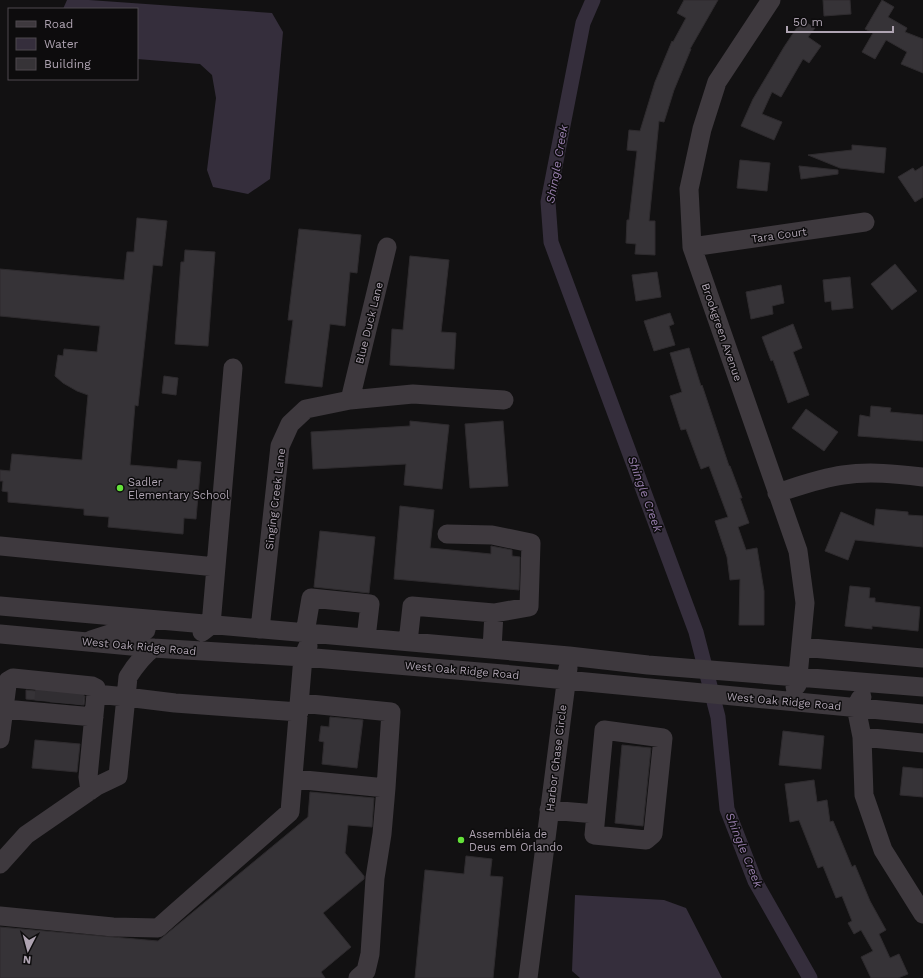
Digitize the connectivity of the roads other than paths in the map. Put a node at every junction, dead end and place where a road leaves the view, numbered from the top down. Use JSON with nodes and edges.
{"nodes":[{"id":1,"x":772,"y":0,"type":"edge"},
{"id":2,"x":865,"y":222,"type":"dead end"},
{"id":3,"x":387,"y":247,"type":"dead end"},
{"id":4,"x":692,"y":247,"type":"junction"},
{"id":5,"x":233,"y":368,"type":"dead end"},
{"id":6,"x":350,"y":400,"type":"junction"},
{"id":7,"x":504,"y":400,"type":"dead end"},
{"id":8,"x":923,"y":477,"type":"edge"},
{"id":9,"x":778,"y":493,"type":"junction"},
{"id":10,"x":447,"y":534,"type":"dead end"},
{"id":11,"x":0,"y":546,"type":"edge"},
{"id":12,"x":216,"y":567,"type":"junction"},
{"id":13,"x":0,"y":606,"type":"edge"},
{"id":14,"x":494,"y":613,"type":"junction"},
{"id":15,"x":212,"y":625,"type":"junction"},
{"id":16,"x":260,"y":629,"type":"junction"},
{"id":17,"x":305,"y":633,"type":"junction"},
{"id":18,"x":0,"y":634,"type":"edge"},
{"id":19,"x":366,"y":638,"type":"junction"},
{"id":20,"x":84,"y":642,"type":"junction"},
{"id":21,"x":403,"y":642,"type":"junction"},
{"id":22,"x":109,"y":644,"type":"junction"},
{"id":23,"x":801,"y":647,"type":"junction"},
{"id":24,"x":153,"y":648,"type":"junction"},
{"id":25,"x":492,"y":649,"type":"junction"},
{"id":26,"x":569,"y":656,"type":"junction"},
{"id":27,"x":303,"y":657,"type":"junction"},
{"id":28,"x":923,"y":658,"type":"edge"},
{"id":29,"x":798,"y":676,"type":"junction"},
{"id":30,"x":128,"y":678,"type":"junction"},
{"id":31,"x":566,"y":680,"type":"junction"},
{"id":32,"x":923,"y":687,"type":"edge"},
{"id":33,"x":700,"y":693,"type":"junction"},
{"id":34,"x":96,"y":694,"type":"junction"},
{"id":35,"x":59,"y":697,"type":"junction"},
{"id":36,"x":126,"y":697,"type":"junction"},
{"id":37,"x":923,"y":701,"type":"edge"},
{"id":38,"x":299,"y":707,"type":"junction"},
{"id":39,"x":856,"y":707,"type":"junction"},
{"id":40,"x":4,"y":709,"type":"junction"},
{"id":41,"x":923,"y":714,"type":"edge"},
{"id":42,"x":94,"y":717,"type":"junction"},
{"id":43,"x":862,"y":737,"type":"junction"},
{"id":44,"x":0,"y":739,"type":"edge"},
{"id":45,"x":923,"y":743,"type":"edge"},
{"id":46,"x":294,"y":779,"type":"junction"},
{"id":47,"x":386,"y":788,"type":"junction"},
{"id":48,"x":90,"y":791,"type":"junction"},
{"id":49,"x":550,"y":810,"type":"junction"},
{"id":50,"x":596,"y":814,"type":"junction"},
{"id":51,"x":0,"y":864,"type":"edge"},
{"id":52,"x":923,"y":914,"type":"edge"},
{"id":53,"x":0,"y":916,"type":"edge"},
{"id":54,"x":358,"y":978,"type":"edge"},
{"id":55,"x":528,"y":978,"type":"edge"}],
"edges":[{"from":1,"to":4,"type":"street","name":"Brookgreen Avenue"},
{"from":2,"to":4,"type":"street","name":"Tara Court"},
{"from":3,"to":6,"type":"street","name":"Blue Duck Lane"},
{"from":4,"to":9,"type":"street","name":"Brookgreen Avenue"},
{"from":5,"to":12,"type":"street"},
{"from":6,"to":7,"type":"street","name":"Singing Creek Lane"},
{"from":6,"to":16,"type":"street","name":"Singing Creek Lane"},
{"from":8,"to":9,"type":"street"},
{"from":9,"to":23,"type":"street","name":"Brookgreen Avenue"},
{"from":10,"to":14,"type":"street"},
{"from":11,"to":12,"type":"street"},
{"from":12,"to":15,"type":"street"},
{"from":13,"to":15,"type":"street"},
{"from":14,"to":21,"type":"street"},
{"from":14,"to":25,"type":"street"},
{"from":15,"to":16,"type":"street"},
{"from":15,"to":20,"type":"street"},
{"from":16,"to":17,"type":"street"},
{"from":17,"to":19,"type":"street"},
{"from":17,"to":19,"type":"street"},
{"from":18,"to":20,"type":"street","name":"West Oak Ridge Road"},
{"from":19,"to":21,"type":"street"},
{"from":20,"to":22,"type":"street","name":"West Oak Ridge Road"},
{"from":21,"to":25,"type":"street"},
{"from":21,"to":27,"type":"street"},
{"from":22,"to":24,"type":"street","name":"West Oak Ridge Road"},
{"from":22,"to":30,"type":"street"},
{"from":23,"to":28,"type":"street"},
{"from":23,"to":29,"type":"street","name":"Brookgreen Avenue"},
{"from":24,"to":27,"type":"street","name":"West Oak Ridge Road"},
{"from":24,"to":30,"type":"street"},
{"from":25,"to":26,"type":"street"},
{"from":26,"to":29,"type":"street"},
{"from":26,"to":31,"type":"street","name":"Harbor Chase Circle"},
{"from":27,"to":31,"type":"street","name":"West Oak Ridge Road"},
{"from":27,"to":38,"type":"street"},
{"from":29,"to":32,"type":"street"},
{"from":29,"to":33,"type":"street"},
{"from":30,"to":36,"type":"street"},
{"from":31,"to":33,"type":"street","name":"West Oak Ridge Road"},
{"from":31,"to":49,"type":"street","name":"Harbor Chase Circle"},
{"from":33,"to":39,"type":"street","name":"West Oak Ridge Road"},
{"from":34,"to":35,"type":"street"},
{"from":34,"to":36,"type":"street"},
{"from":34,"to":42,"type":"street"},
{"from":35,"to":40,"type":"street"},
{"from":35,"to":40,"type":"street"},
{"from":35,"to":42,"type":"street"},
{"from":36,"to":38,"type":"street"},
{"from":36,"to":48,"type":"street"},
{"from":37,"to":39,"type":"street"},
{"from":38,"to":46,"type":"street"},
{"from":38,"to":47,"type":"street"},
{"from":39,"to":41,"type":"street","name":"West Oak Ridge Road"},
{"from":39,"to":43,"type":"street"},
{"from":40,"to":44,"type":"street"},
{"from":42,"to":48,"type":"street"},
{"from":43,"to":45,"type":"street"},
{"from":43,"to":52,"type":"street"},
{"from":46,"to":47,"type":"street"},
{"from":46,"to":53,"type":"street"},
{"from":47,"to":54,"type":"street"},
{"from":48,"to":51,"type":"street"},
{"from":49,"to":50,"type":"street"},
{"from":49,"to":55,"type":"street","name":"Harbor Chase Circle"},
{"from":50,"to":50,"type":"street"}]}
